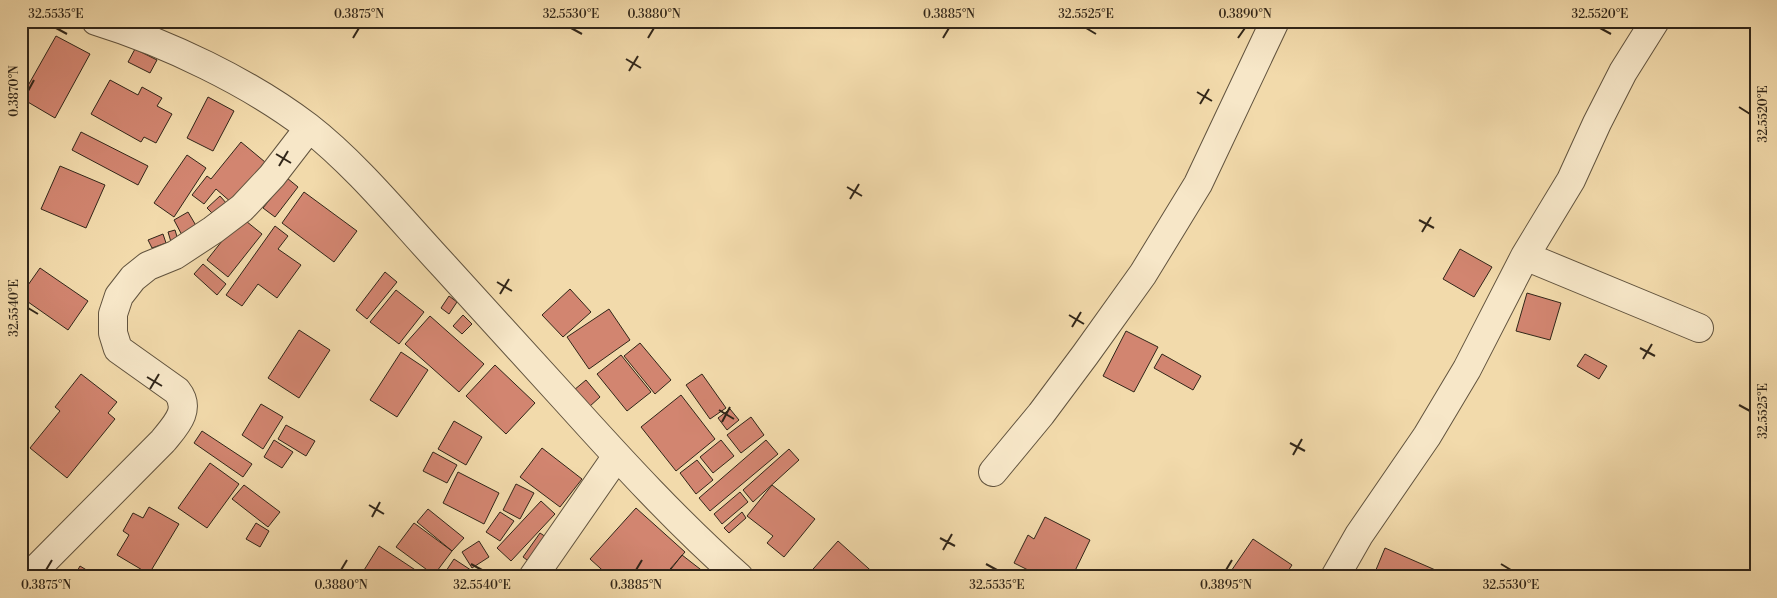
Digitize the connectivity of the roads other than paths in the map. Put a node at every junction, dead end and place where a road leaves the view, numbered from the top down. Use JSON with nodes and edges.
{"nodes":[{"id":1,"x":96,"y":21,"type":"edge"},
{"id":2,"x":1275,"y":21,"type":"edge"},
{"id":3,"x":1655,"y":21,"type":"edge"},
{"id":4,"x":309,"y":128,"type":"junction"},
{"id":5,"x":1525,"y":256,"type":"junction"},
{"id":6,"x":1700,"y":328,"type":"dead end"},
{"id":7,"x":617,"y":456,"type":"junction"},
{"id":8,"x":993,"y":472,"type":"dead end"},
{"id":9,"x":28,"y":577,"type":"edge"},
{"id":10,"x":534,"y":577,"type":"edge"},
{"id":11,"x":739,"y":577,"type":"edge"},
{"id":12,"x":1335,"y":577,"type":"edge"}],
"edges":[{"from":1,"to":4,"type":"street"},
{"from":2,"to":8,"type":"street"},
{"from":3,"to":5,"type":"street"},
{"from":4,"to":7,"type":"street"},
{"from":4,"to":9,"type":"street"},
{"from":5,"to":6,"type":"street"},
{"from":5,"to":12,"type":"street"},
{"from":7,"to":10,"type":"street"},
{"from":7,"to":11,"type":"street"}]}
